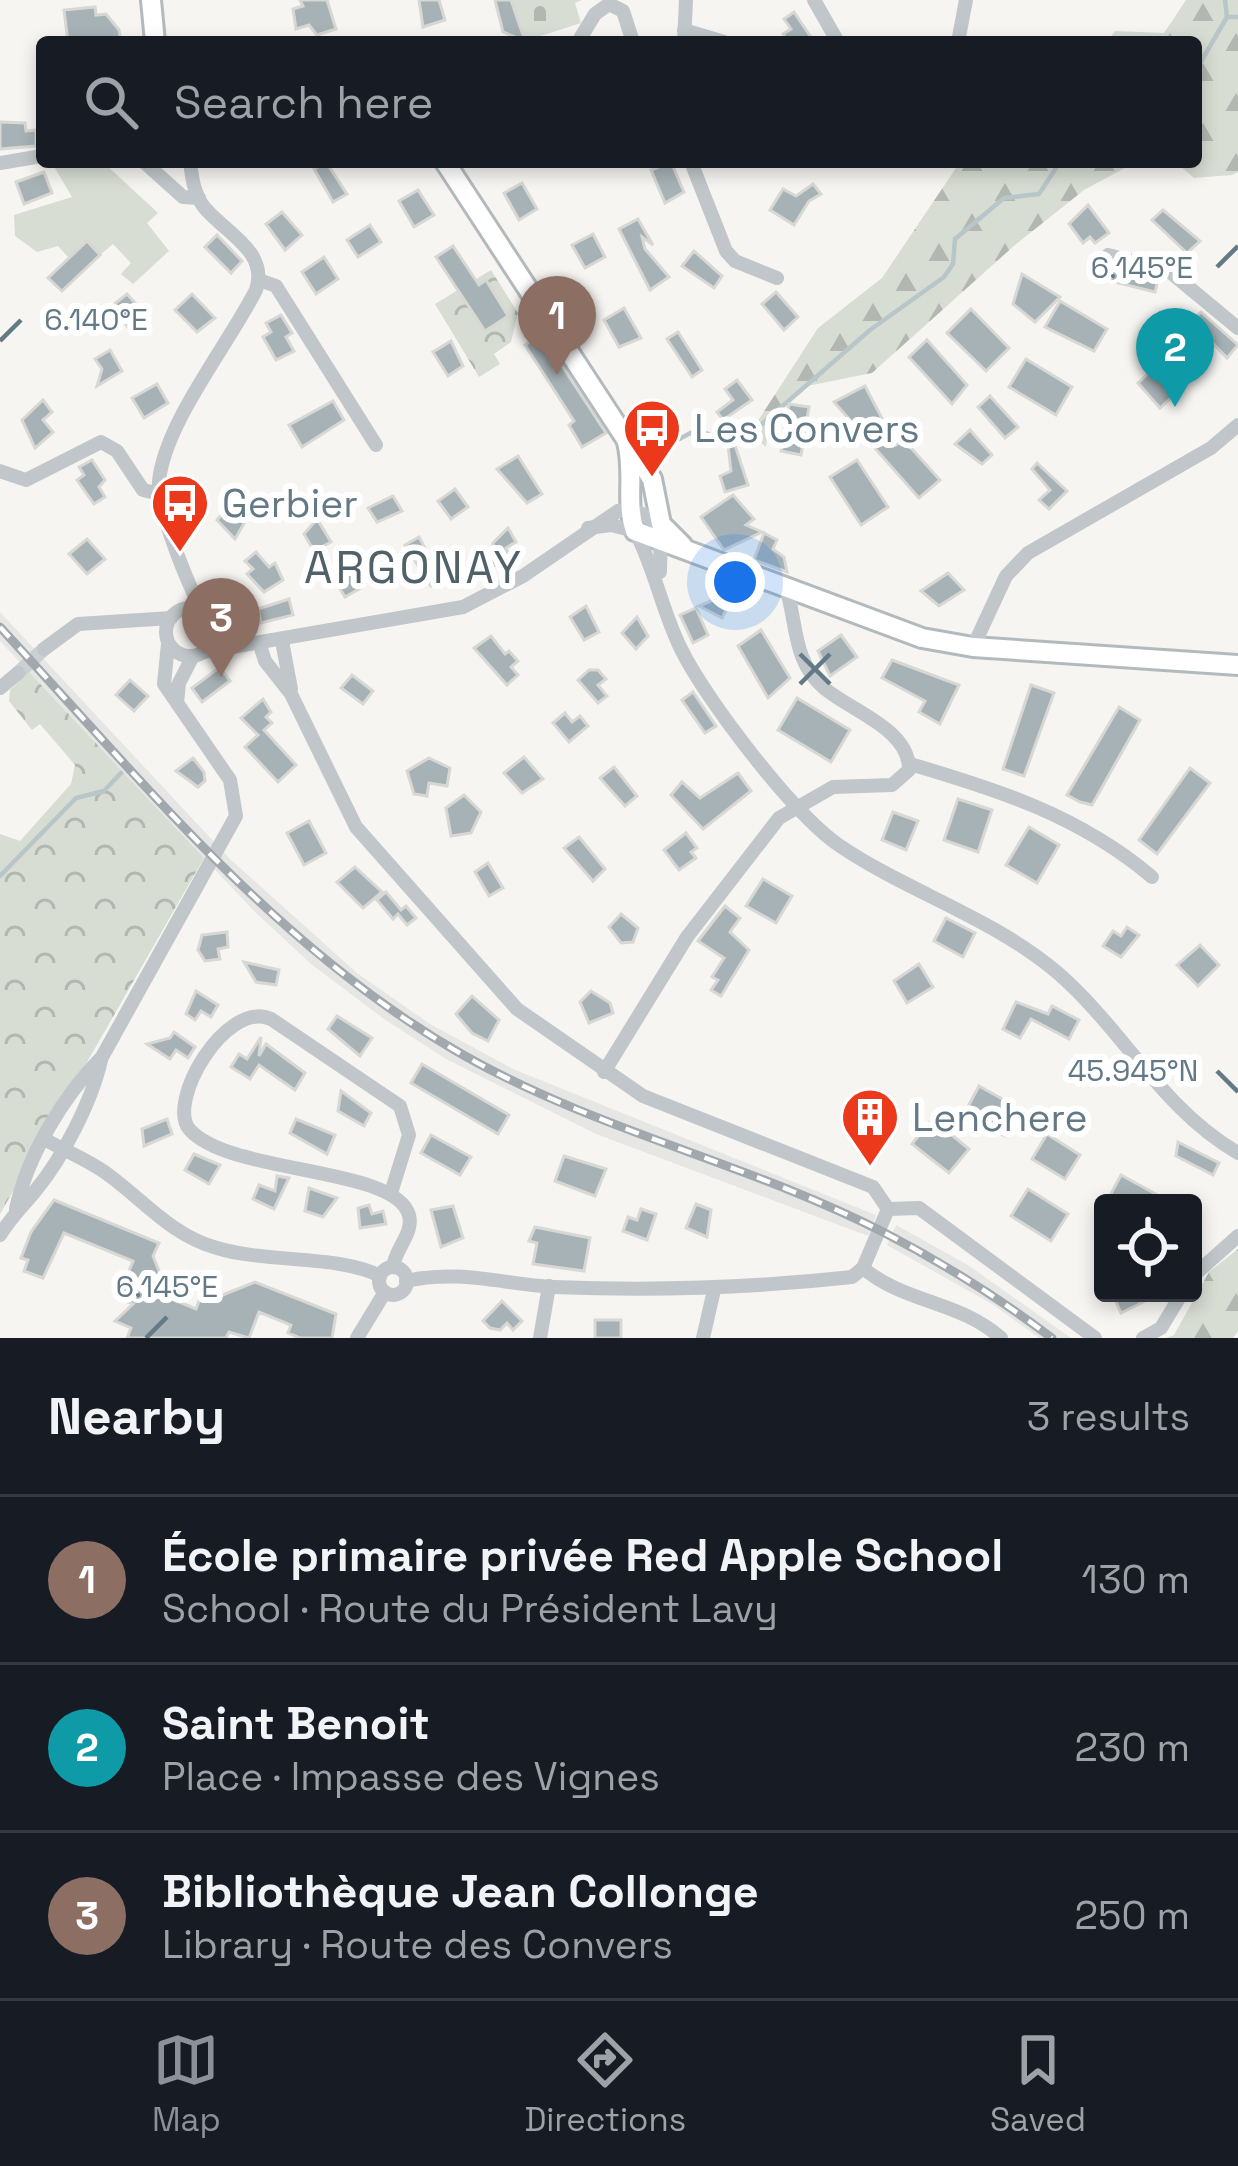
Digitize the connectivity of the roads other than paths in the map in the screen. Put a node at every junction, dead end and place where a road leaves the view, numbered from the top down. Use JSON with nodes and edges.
{"nodes":[{"id":1,"x":151,"y":0,"type":"edge"},
{"id":2,"x":686,"y":0,"type":"edge"},
{"id":3,"x":814,"y":0,"type":"edge"},
{"id":4,"x":966,"y":0,"type":"edge"},
{"id":5,"x":154,"y":36,"type":"edge"},
{"id":6,"x":582,"y":36,"type":"edge"},
{"id":7,"x":631,"y":36,"type":"edge"},
{"id":8,"x":684,"y":36,"type":"edge"},
{"id":9,"x":835,"y":36,"type":"edge"},
{"id":10,"x":959,"y":36,"type":"edge"},
{"id":11,"x":36,"y":157,"type":"edge"},
{"id":12,"x":0,"y":163,"type":"edge"},
{"id":13,"x":151,"y":168,"type":"edge"},
{"id":14,"x":192,"y":168,"type":"edge"},
{"id":15,"x":450,"y":168,"type":"edge"},
{"id":16,"x":693,"y":168,"type":"edge"},
{"id":17,"x":199,"y":198,"type":"junction"},
{"id":18,"x":1108,"y":255,"type":"dead end"},
{"id":19,"x":776,"y":278,"type":"dead end"},
{"id":20,"x":260,"y":280,"type":"junction"},
{"id":21,"x":1238,"y":328,"type":"edge"},
{"id":22,"x":1238,"y":425,"type":"edge"},
{"id":23,"x":628,"y":442,"type":"junction"},
{"id":24,"x":376,"y":445,"type":"dead end"},
{"id":25,"x":0,"y":471,"type":"edge"},
{"id":26,"x":158,"y":494,"type":"junction"},
{"id":27,"x":628,"y":511,"type":"junction"},
{"id":28,"x":588,"y":528,"type":"junction"},
{"id":29,"x":635,"y":531,"type":"junction"},
{"id":30,"x":662,"y":532,"type":"junction"},
{"id":31,"x":190,"y":574,"type":"junction"},
{"id":32,"x":661,"y":584,"type":"junction"},
{"id":33,"x":785,"y":584,"type":"junction"},
{"id":34,"x":203,"y":612,"type":"junction"},
{"id":35,"x":173,"y":615,"type":"junction"},
{"id":36,"x":134,"y":623,"type":"junction"},
{"id":37,"x":213,"y":627,"type":"junction"},
{"id":38,"x":168,"y":641,"type":"junction"},
{"id":39,"x":282,"y":641,"type":"junction"},
{"id":40,"x":257,"y":645,"type":"junction"},
{"id":41,"x":973,"y":647,"type":"junction"},
{"id":42,"x":44,"y":649,"type":"tunnel mouth"},
{"id":43,"x":198,"y":654,"type":"junction"},
{"id":44,"x":1238,"y":665,"type":"edge"},
{"id":45,"x":18,"y":673,"type":"tunnel mouth"},
{"id":46,"x":0,"y":688,"type":"edge"},
{"id":47,"x":292,"y":694,"type":"junction"},
{"id":48,"x":177,"y":703,"type":"junction"},
{"id":49,"x":910,"y":764,"type":"junction"},
{"id":50,"x":794,"y":808,"type":"junction"},
{"id":51,"x":1152,"y":878,"type":"dead end"},
{"id":52,"x":604,"y":1072,"type":"junction"},
{"id":53,"x":53,"y":1144,"type":"junction"},
{"id":54,"x":1238,"y":1153,"type":"edge"},
{"id":55,"x":391,"y":1193,"type":"junction"},
{"id":56,"x":888,"y":1209,"type":"junction"},
{"id":57,"x":0,"y":1235,"type":"edge"},
{"id":58,"x":1238,"y":1236,"type":"edge"},
{"id":59,"x":1202,"y":1265,"type":"edge"},
{"id":60,"x":863,"y":1268,"type":"junction"},
{"id":61,"x":386,"y":1271,"type":"junction"},
{"id":62,"x":406,"y":1281,"type":"junction"},
{"id":63,"x":549,"y":1286,"type":"junction"},
{"id":64,"x":714,"y":1290,"type":"junction"},
{"id":65,"x":385,"y":1292,"type":"junction"},
{"id":66,"x":1177,"y":1302,"type":"edge"},
{"id":67,"x":357,"y":1338,"type":"edge"},
{"id":68,"x":540,"y":1338,"type":"edge"},
{"id":69,"x":703,"y":1338,"type":"edge"},
{"id":70,"x":1001,"y":1338,"type":"edge"},
{"id":71,"x":1095,"y":1338,"type":"edge"},
{"id":72,"x":1143,"y":1338,"type":"edge"}],
"edges":[{"from":1,"to":5,"type":"street"},
{"from":2,"to":8,"type":"street"},
{"from":3,"to":9,"type":"street"},
{"from":4,"to":10,"type":"street"},
{"from":6,"to":7,"type":"street"},
{"from":11,"to":12,"type":"street"},
{"from":13,"to":17,"type":"street"},
{"from":14,"to":17,"type":"street"},
{"from":15,"to":23,"type":"street"},
{"from":16,"to":19,"type":"street"},
{"from":17,"to":20,"type":"street"},
{"from":18,"to":21,"type":"street"},
{"from":20,"to":24,"type":"street"},
{"from":20,"to":26,"type":"street"},
{"from":22,"to":41,"type":"street"},
{"from":23,"to":27,"type":"street"},
{"from":23,"to":30,"type":"street"},
{"from":25,"to":26,"type":"street"},
{"from":26,"to":31,"type":"street"},
{"from":27,"to":28,"type":"street"},
{"from":27,"to":29,"type":"street"},
{"from":27,"to":30,"type":"street"},
{"from":28,"to":29,"type":"street"},
{"from":28,"to":39,"type":"street"},
{"from":29,"to":30,"type":"street"},
{"from":29,"to":32,"type":"street"},
{"from":30,"to":32,"type":"street"},
{"from":30,"to":33,"type":"street"},
{"from":31,"to":34,"type":"street"},
{"from":31,"to":35,"type":"street"},
{"from":32,"to":50,"type":"street"},
{"from":33,"to":41,"type":"street"},
{"from":33,"to":49,"type":"street"},
{"from":34,"to":35,"type":"street"},
{"from":34,"to":37,"type":"street"},
{"from":35,"to":36,"type":"street"},
{"from":35,"to":38,"type":"street"},
{"from":36,"to":38,"type":"street"},
{"from":36,"to":42,"type":"street"},
{"from":37,"to":40,"type":"street"},
{"from":37,"to":43,"type":"street"},
{"from":38,"to":43,"type":"street"},
{"from":38,"to":48,"type":"street"},
{"from":39,"to":40,"type":"street"},
{"from":39,"to":47,"type":"street"},
{"from":40,"to":43,"type":"street"},
{"from":40,"to":47,"type":"street"},
{"from":41,"to":44,"type":"street"},
{"from":43,"to":48,"type":"street"},
{"from":45,"to":46,"type":"street"},
{"from":47,"to":52,"type":"street"},
{"from":48,"to":53,"type":"street"},
{"from":49,"to":50,"type":"street"},
{"from":49,"to":51,"type":"street"},
{"from":50,"to":52,"type":"street"},
{"from":50,"to":54,"type":"street"},
{"from":52,"to":56,"type":"street"},
{"from":53,"to":57,"type":"street"},
{"from":53,"to":61,"type":"street"},
{"from":55,"to":55,"type":"street"},
{"from":55,"to":61,"type":"street"},
{"from":56,"to":60,"type":"street"},
{"from":56,"to":71,"type":"street"},
{"from":58,"to":59,"type":"street"},
{"from":60,"to":64,"type":"street"},
{"from":60,"to":70,"type":"street"},
{"from":61,"to":62,"type":"street"},
{"from":61,"to":65,"type":"street"},
{"from":62,"to":63,"type":"street"},
{"from":62,"to":65,"type":"street"},
{"from":63,"to":64,"type":"street"},
{"from":63,"to":68,"type":"street"},
{"from":64,"to":69,"type":"street"},
{"from":65,"to":67,"type":"street"},
{"from":66,"to":72,"type":"street"}]}
